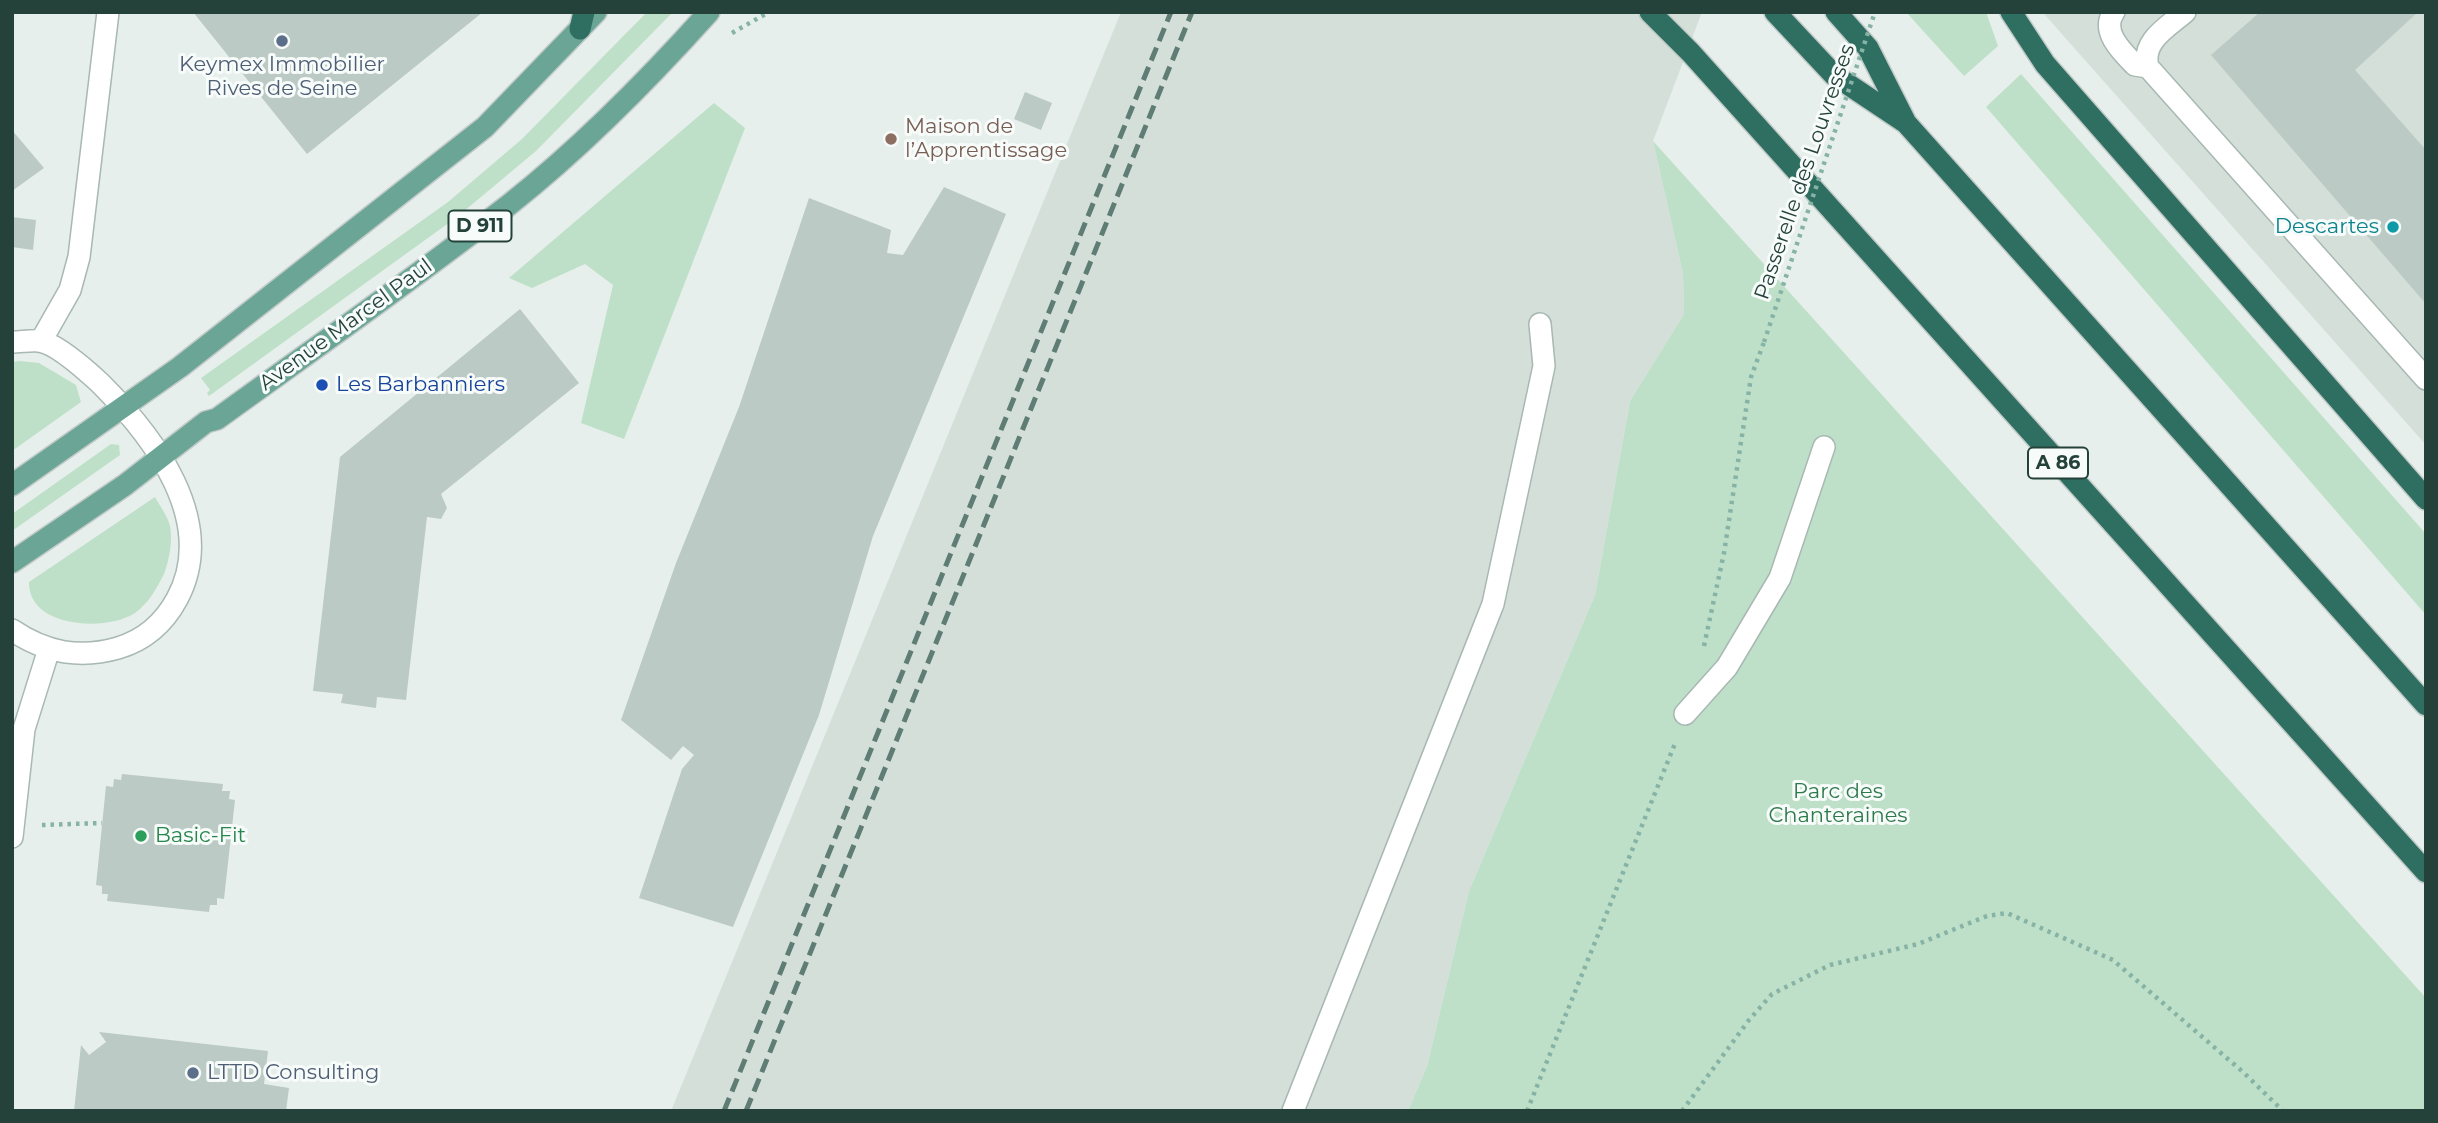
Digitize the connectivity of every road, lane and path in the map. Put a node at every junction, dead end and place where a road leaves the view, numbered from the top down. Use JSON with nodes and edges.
{"nodes":[{"id":1,"x":108,"y":12,"type":"edge"},
{"id":2,"x":596,"y":12,"type":"edge"},
{"id":3,"x":709,"y":12,"type":"edge"},
{"id":4,"x":1650,"y":12,"type":"edge"},
{"id":5,"x":1775,"y":12,"type":"edge"},
{"id":6,"x":1836,"y":12,"type":"edge"},
{"id":7,"x":1875,"y":12,"type":"edge"},
{"id":8,"x":2011,"y":12,"type":"edge"},
{"id":9,"x":2185,"y":12,"type":"edge"},
{"id":10,"x":2107,"y":17,"type":"edge"},
{"id":11,"x":582,"y":21,"type":"edge"},
{"id":12,"x":2148,"y":67,"type":"junction"},
{"id":13,"x":1906,"y":123,"type":"junction"},
{"id":14,"x":1540,"y":324,"type":"dead end"},
{"id":15,"x":41,"y":341,"type":"junction"},
{"id":16,"x":12,"y":342,"type":"edge"},
{"id":17,"x":2422,"y":366,"type":"edge"},
{"id":18,"x":124,"y":407,"type":"junction"},
{"id":19,"x":1824,"y":447,"type":"dead end"},
{"id":20,"x":161,"y":457,"type":"junction"},
{"id":21,"x":12,"y":485,"type":"edge"},
{"id":22,"x":2426,"y":499,"type":"edge"},
{"id":23,"x":12,"y":562,"type":"edge"},
{"id":24,"x":12,"y":630,"type":"edge"},
{"id":25,"x":49,"y":649,"type":"junction"},
{"id":26,"x":1701,"y":658,"type":"dead end"},
{"id":27,"x":2426,"y":705,"type":"edge"},
{"id":28,"x":1685,"y":714,"type":"joint"},
{"id":29,"x":102,"y":823,"type":"dead end"},
{"id":30,"x":13,"y":830,"type":"edge"},
{"id":31,"x":2426,"y":872,"type":"edge"},
{"id":32,"x":1293,"y":1111,"type":"edge"},
{"id":33,"x":1527,"y":1111,"type":"edge"},
{"id":34,"x":1682,"y":1111,"type":"edge"},
{"id":35,"x":2283,"y":1111,"type":"edge"}],
"edges":[{"from":1,"to":15,"type":"street"},
{"from":2,"to":11,"type":"main road"},
{"from":3,"to":20,"type":"main road","name":"Avenue Marcel Paul","number":"D 911"},
{"from":4,"to":31,"type":"highway","number":"A 86"},
{"from":5,"to":13,"type":"highway"},
{"from":6,"to":13,"type":"highway"},
{"from":7,"to":26,"type":"path","name":"Passerelle des Louvresses","bridge":true},
{"from":8,"to":22,"type":"highway"},
{"from":9,"to":12,"type":"street"},
{"from":10,"to":12,"type":"street"},
{"from":11,"to":18,"type":"main road"},
{"from":12,"to":17,"type":"street"},
{"from":13,"to":27,"type":"highway"},
{"from":14,"to":32,"type":"street"},
{"from":15,"to":16,"type":"street"},
{"from":15,"to":18,"type":"street"},
{"from":18,"to":20,"type":"street"},
{"from":18,"to":21,"type":"main road"},
{"from":19,"to":28,"type":"street"},
{"from":20,"to":23,"type":"main road","name":"Avenue Marcel Paul","number":"D 911"},
{"from":20,"to":25,"type":"street"},
{"from":24,"to":25,"type":"street"},
{"from":25,"to":30,"type":"street"},
{"from":28,"to":33,"type":"path"},
{"from":29,"to":30,"type":"path"},
{"from":34,"to":35,"type":"path"}]}
